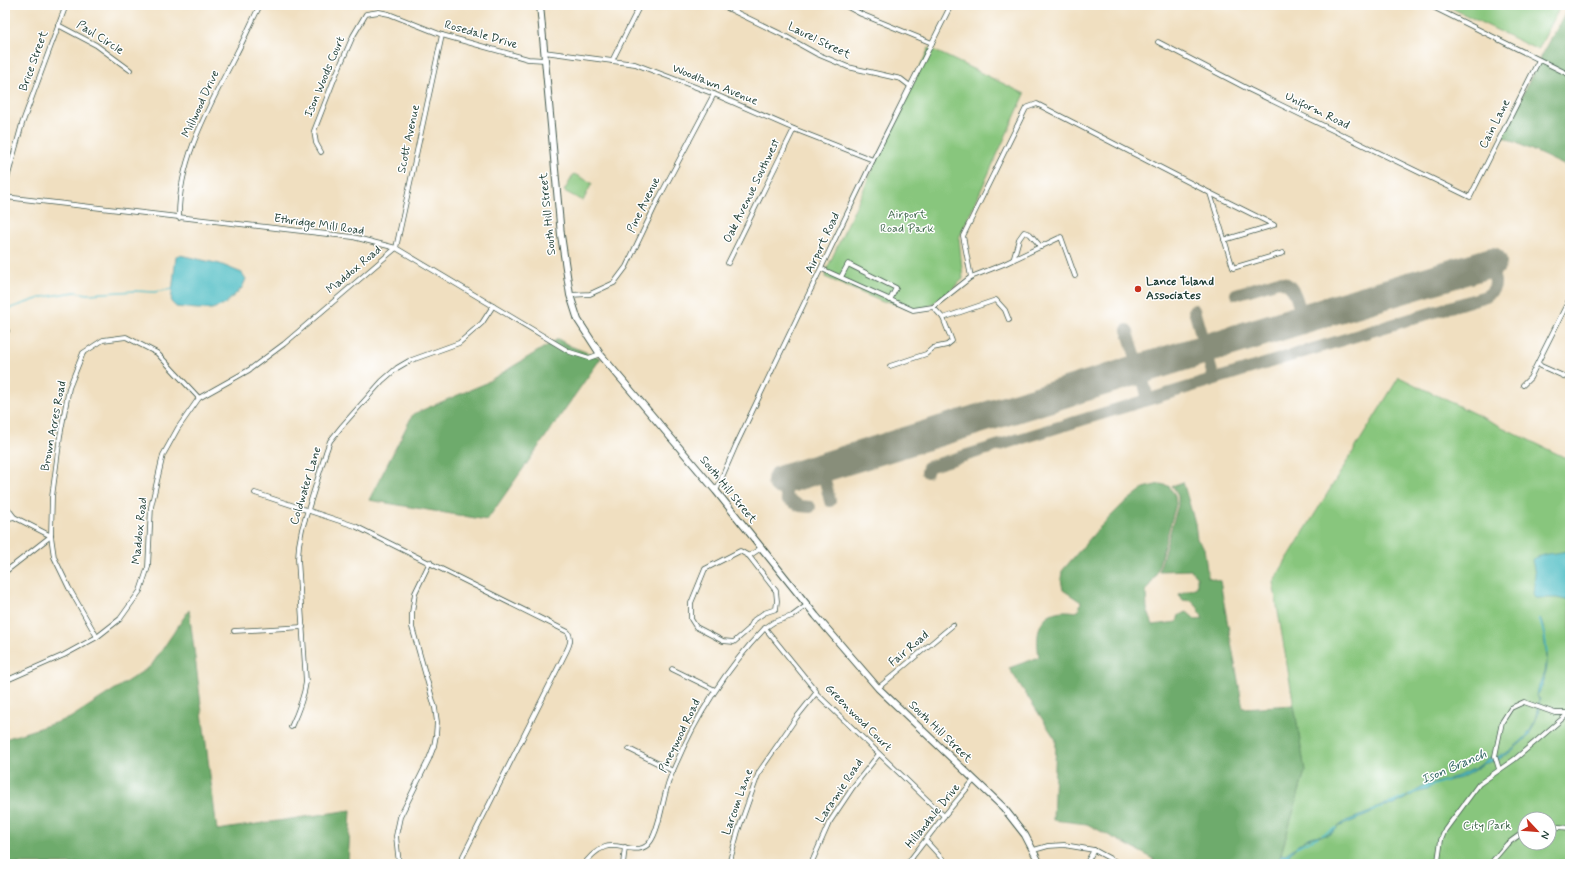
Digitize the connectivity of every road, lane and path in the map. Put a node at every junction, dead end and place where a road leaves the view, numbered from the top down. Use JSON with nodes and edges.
{"nodes":[{"id":1,"x":66,"y":5,"type":"edge"},
{"id":2,"x":260,"y":5,"type":"edge"},
{"id":3,"x":540,"y":5,"type":"edge"},
{"id":4,"x":640,"y":5,"type":"edge"},
{"id":5,"x":721,"y":5,"type":"edge"},
{"id":6,"x":844,"y":5,"type":"edge"},
{"id":7,"x":951,"y":5,"type":"edge"},
{"id":8,"x":1429,"y":5,"type":"edge"},
{"id":9,"x":368,"y":13,"type":"joint"},
{"id":10,"x":58,"y":25,"type":"junction"},
{"id":11,"x":442,"y":35,"type":"junction"},
{"id":12,"x":1158,"y":42,"type":"dead end"},
{"id":13,"x":932,"y":43,"type":"junction"},
{"id":14,"x":544,"y":52,"type":"junction"},
{"id":15,"x":545,"y":60,"type":"junction"},
{"id":16,"x":1539,"y":60,"type":"junction"},
{"id":17,"x":612,"y":61,"type":"junction"},
{"id":18,"x":130,"y":70,"type":"dead end"},
{"id":19,"x":1570,"y":75,"type":"edge"},
{"id":20,"x":910,"y":86,"type":"junction"},
{"id":21,"x":714,"y":94,"type":"junction"},
{"id":22,"x":794,"y":129,"type":"junction"},
{"id":23,"x":321,"y":152,"type":"dead end"},
{"id":24,"x":873,"y":160,"type":"junction"},
{"id":25,"x":5,"y":186,"type":"edge"},
{"id":26,"x":1210,"y":193,"type":"junction"},
{"id":27,"x":1468,"y":196,"type":"joint"},
{"id":28,"x":5,"y":197,"type":"edge"},
{"id":29,"x":178,"y":218,"type":"junction"},
{"id":30,"x":1224,"y":240,"type":"junction"},
{"id":31,"x":1041,"y":247,"type":"junction"},
{"id":32,"x":396,"y":248,"type":"junction"},
{"id":33,"x":1283,"y":253,"type":"dead end"},
{"id":34,"x":1013,"y":260,"type":"junction"},
{"id":35,"x":728,"y":263,"type":"dead end"},
{"id":36,"x":822,"y":269,"type":"junction"},
{"id":37,"x":971,"y":276,"type":"junction"},
{"id":38,"x":1075,"y":276,"type":"dead end"},
{"id":39,"x":841,"y":278,"type":"junction"},
{"id":40,"x":570,"y":295,"type":"junction"},
{"id":41,"x":1570,"y":298,"type":"edge"},
{"id":42,"x":890,"y":300,"type":"junction"},
{"id":43,"x":493,"y":306,"type":"junction"},
{"id":44,"x":933,"y":307,"type":"junction"},
{"id":45,"x":943,"y":318,"type":"junction"},
{"id":46,"x":1009,"y":320,"type":"dead end"},
{"id":47,"x":5,"y":330,"type":"edge"},
{"id":48,"x":5,"y":334,"type":"edge"},
{"id":49,"x":600,"y":354,"type":"junction"},
{"id":50,"x":1538,"y":363,"type":"junction"},
{"id":51,"x":890,"y":366,"type":"dead end"},
{"id":52,"x":1570,"y":379,"type":"edge"},
{"id":53,"x":1523,"y":385,"type":"dead end"},
{"id":54,"x":199,"y":398,"type":"junction"},
{"id":55,"x":716,"y":492,"type":"junction"},
{"id":56,"x":255,"y":493,"type":"dead end"},
{"id":57,"x":5,"y":508,"type":"edge"},
{"id":58,"x":308,"y":509,"type":"junction"},
{"id":59,"x":14,"y":517,"type":"junction"},
{"id":60,"x":5,"y":519,"type":"edge"},
{"id":61,"x":51,"y":536,"type":"junction"},
{"id":62,"x":761,"y":548,"type":"junction"},
{"id":63,"x":750,"y":556,"type":"junction"},
{"id":64,"x":430,"y":562,"type":"junction"},
{"id":65,"x":5,"y":572,"type":"edge"},
{"id":66,"x":807,"y":605,"type":"junction"},
{"id":67,"x":953,"y":625,"type":"dead end"},
{"id":68,"x":303,"y":627,"type":"junction"},
{"id":69,"x":765,"y":628,"type":"junction"},
{"id":70,"x":234,"y":631,"type":"dead end"},
{"id":71,"x":97,"y":637,"type":"junction"},
{"id":72,"x":672,"y":669,"type":"dead end"},
{"id":73,"x":5,"y":681,"type":"edge"},
{"id":74,"x":878,"y":688,"type":"junction"},
{"id":75,"x":715,"y":690,"type":"junction"},
{"id":76,"x":816,"y":693,"type":"junction"},
{"id":77,"x":1570,"y":713,"type":"edge"},
{"id":78,"x":291,"y":727,"type":"dead end"},
{"id":79,"x":629,"y":749,"type":"dead end"},
{"id":80,"x":879,"y":754,"type":"junction"},
{"id":81,"x":1499,"y":769,"type":"junction"},
{"id":82,"x":673,"y":771,"type":"junction"},
{"id":83,"x":974,"y":780,"type":"junction"},
{"id":84,"x":944,"y":816,"type":"junction"},
{"id":85,"x":1557,"y":827,"type":"edge"},
{"id":86,"x":1570,"y":828,"type":"edge"},
{"id":87,"x":1517,"y":837,"type":"edge"},
{"id":88,"x":926,"y":841,"type":"junction"},
{"id":89,"x":625,"y":847,"type":"junction"},
{"id":90,"x":1034,"y":850,"type":"junction"},
{"id":91,"x":1094,"y":850,"type":"junction"},
{"id":92,"x":399,"y":864,"type":"edge"},
{"id":93,"x":459,"y":864,"type":"edge"},
{"id":94,"x":584,"y":864,"type":"edge"},
{"id":95,"x":623,"y":864,"type":"edge"},
{"id":96,"x":729,"y":864,"type":"edge"},
{"id":97,"x":812,"y":864,"type":"edge"},
{"id":98,"x":907,"y":864,"type":"edge"},
{"id":99,"x":947,"y":864,"type":"edge"},
{"id":100,"x":1040,"y":864,"type":"edge"},
{"id":101,"x":1086,"y":864,"type":"edge"},
{"id":102,"x":1120,"y":864,"type":"edge"},
{"id":103,"x":1440,"y":864,"type":"edge"},
{"id":104,"x":1490,"y":864,"type":"edge"}],
"edges":[{"from":1,"to":10,"type":"street","name":"Brice Street"},
{"from":2,"to":29,"type":"street","name":"Millwood Drive"},
{"from":3,"to":14,"type":"main road","name":"South Hill Street"},
{"from":4,"to":17,"type":"street"},
{"from":5,"to":20,"type":"street","name":"Laurel Street"},
{"from":6,"to":13,"type":"street"},
{"from":7,"to":13,"type":"street","name":"Airport Road"},
{"from":8,"to":16,"type":"street"},
{"from":9,"to":11,"type":"street","name":"Rosedale Drive"},
{"from":9,"to":23,"type":"street","name":"Ison Woods Court"},
{"from":10,"to":18,"type":"street","name":"Paul Circle"},
{"from":10,"to":25,"type":"street","name":"Brice Street"},
{"from":11,"to":15,"type":"street","name":"Rosedale Drive"},
{"from":11,"to":32,"type":"street","name":"Scott Avenue"},
{"from":12,"to":27,"type":"street","name":"Uniform Road"},
{"from":13,"to":20,"type":"street","name":"Airport Road"},
{"from":14,"to":15,"type":"main road","name":"South Hill Street"},
{"from":14,"to":17,"type":"street","name":"Woodlawn Avenue"},
{"from":15,"to":40,"type":"main road","name":"South Hill Street"},
{"from":16,"to":19,"type":"street"},
{"from":16,"to":27,"type":"street","name":"Cain Lane"},
{"from":17,"to":21,"type":"street","name":"Woodlawn Avenue"},
{"from":20,"to":24,"type":"street","name":"Airport Road"},
{"from":21,"to":22,"type":"street","name":"Woodlawn Avenue"},
{"from":21,"to":40,"type":"street","name":"Pine Avenue"},
{"from":22,"to":24,"type":"street","name":"Woodlawn Avenue"},
{"from":22,"to":35,"type":"street","name":"Oak Avenue Southwest"},
{"from":24,"to":36,"type":"street","name":"Airport Road"},
{"from":26,"to":30,"type":"street"},
{"from":26,"to":30,"type":"street"},
{"from":26,"to":37,"type":"street"},
{"from":28,"to":29,"type":"street","name":"Ethridge Mill Road"},
{"from":29,"to":32,"type":"street","name":"Ethridge Mill Road"},
{"from":30,"to":33,"type":"street"},
{"from":31,"to":34,"type":"street"},
{"from":31,"to":34,"type":"street"},
{"from":31,"to":38,"type":"street"},
{"from":32,"to":43,"type":"street","name":"Ethridge Mill Road"},
{"from":32,"to":54,"type":"street","name":"Maddox Road"},
{"from":34,"to":37,"type":"street"},
{"from":36,"to":39,"type":"street"},
{"from":36,"to":55,"type":"street","name":"Airport Road"},
{"from":37,"to":44,"type":"street"},
{"from":39,"to":42,"type":"street"},
{"from":39,"to":42,"type":"street"},
{"from":40,"to":49,"type":"main road","name":"South Hill Street"},
{"from":41,"to":50,"type":"street"},
{"from":42,"to":44,"type":"street"},
{"from":43,"to":49,"type":"street","name":"Ethridge Mill Road"},
{"from":43,"to":58,"type":"street","name":"Coldwater Lane"},
{"from":44,"to":45,"type":"street"},
{"from":45,"to":46,"type":"street"},
{"from":45,"to":51,"type":"street"},
{"from":47,"to":48,"type":"street"},
{"from":49,"to":55,"type":"main road","name":"South Hill Street"},
{"from":50,"to":52,"type":"street"},
{"from":50,"to":53,"type":"street"},
{"from":54,"to":61,"type":"street","name":"Brown Acres Road"},
{"from":54,"to":71,"type":"street","name":"Maddox Road"},
{"from":55,"to":62,"type":"main road","name":"South Hill Street"},
{"from":56,"to":58,"type":"street"},
{"from":57,"to":59,"type":"street"},
{"from":58,"to":64,"type":"street"},
{"from":58,"to":68,"type":"street","name":"Coldwater Lane"},
{"from":59,"to":60,"type":"street"},
{"from":59,"to":61,"type":"street"},
{"from":61,"to":65,"type":"street"},
{"from":61,"to":71,"type":"street","name":"Brown Acres Road"},
{"from":62,"to":63,"type":"street"},
{"from":62,"to":66,"type":"main road","name":"South Hill Street"},
{"from":63,"to":63,"type":"street"},
{"from":64,"to":92,"type":"street"},
{"from":64,"to":93,"type":"street"},
{"from":66,"to":69,"type":"street","name":"Pineywood Road"},
{"from":66,"to":74,"type":"main road","name":"South Hill Street"},
{"from":67,"to":74,"type":"street","name":"Fair Road"},
{"from":68,"to":70,"type":"street"},
{"from":68,"to":78,"type":"street","name":"Coldwater Lane"},
{"from":69,"to":75,"type":"street","name":"Pineywood Road"},
{"from":69,"to":76,"type":"street","name":"Greenwood Court"},
{"from":71,"to":73,"type":"street","name":"Maddox Road"},
{"from":72,"to":75,"type":"street"},
{"from":74,"to":83,"type":"main road","name":"South Hill Street"},
{"from":75,"to":82,"type":"street","name":"Pineywood Road"},
{"from":76,"to":80,"type":"street","name":"Greenwood Court"},
{"from":76,"to":96,"type":"street","name":"Larcom Lane"},
{"from":77,"to":81,"type":"street"},
{"from":77,"to":81,"type":"street"},
{"from":79,"to":82,"type":"street"},
{"from":80,"to":84,"type":"street","name":"Greenwood Court"},
{"from":80,"to":97,"type":"street","name":"Laramie Road"},
{"from":81,"to":103,"type":"street"},
{"from":82,"to":89,"type":"street","name":"Pineywood Road"},
{"from":83,"to":84,"type":"street","name":"Hillandale Drive"},
{"from":83,"to":90,"type":"main road","name":"South Hill Street"},
{"from":84,"to":88,"type":"street","name":"Hillandale Drive"},
{"from":85,"to":86,"type":"street"},
{"from":87,"to":104,"type":"street"},
{"from":88,"to":98,"type":"street","name":"Hillandale Drive"},
{"from":88,"to":99,"type":"street"},
{"from":89,"to":94,"type":"street","name":"Pineywood Road"},
{"from":89,"to":95,"type":"street"},
{"from":90,"to":91,"type":"street"},
{"from":90,"to":100,"type":"main road","name":"South Hill Street"},
{"from":91,"to":101,"type":"street"},
{"from":91,"to":102,"type":"street"}]}
